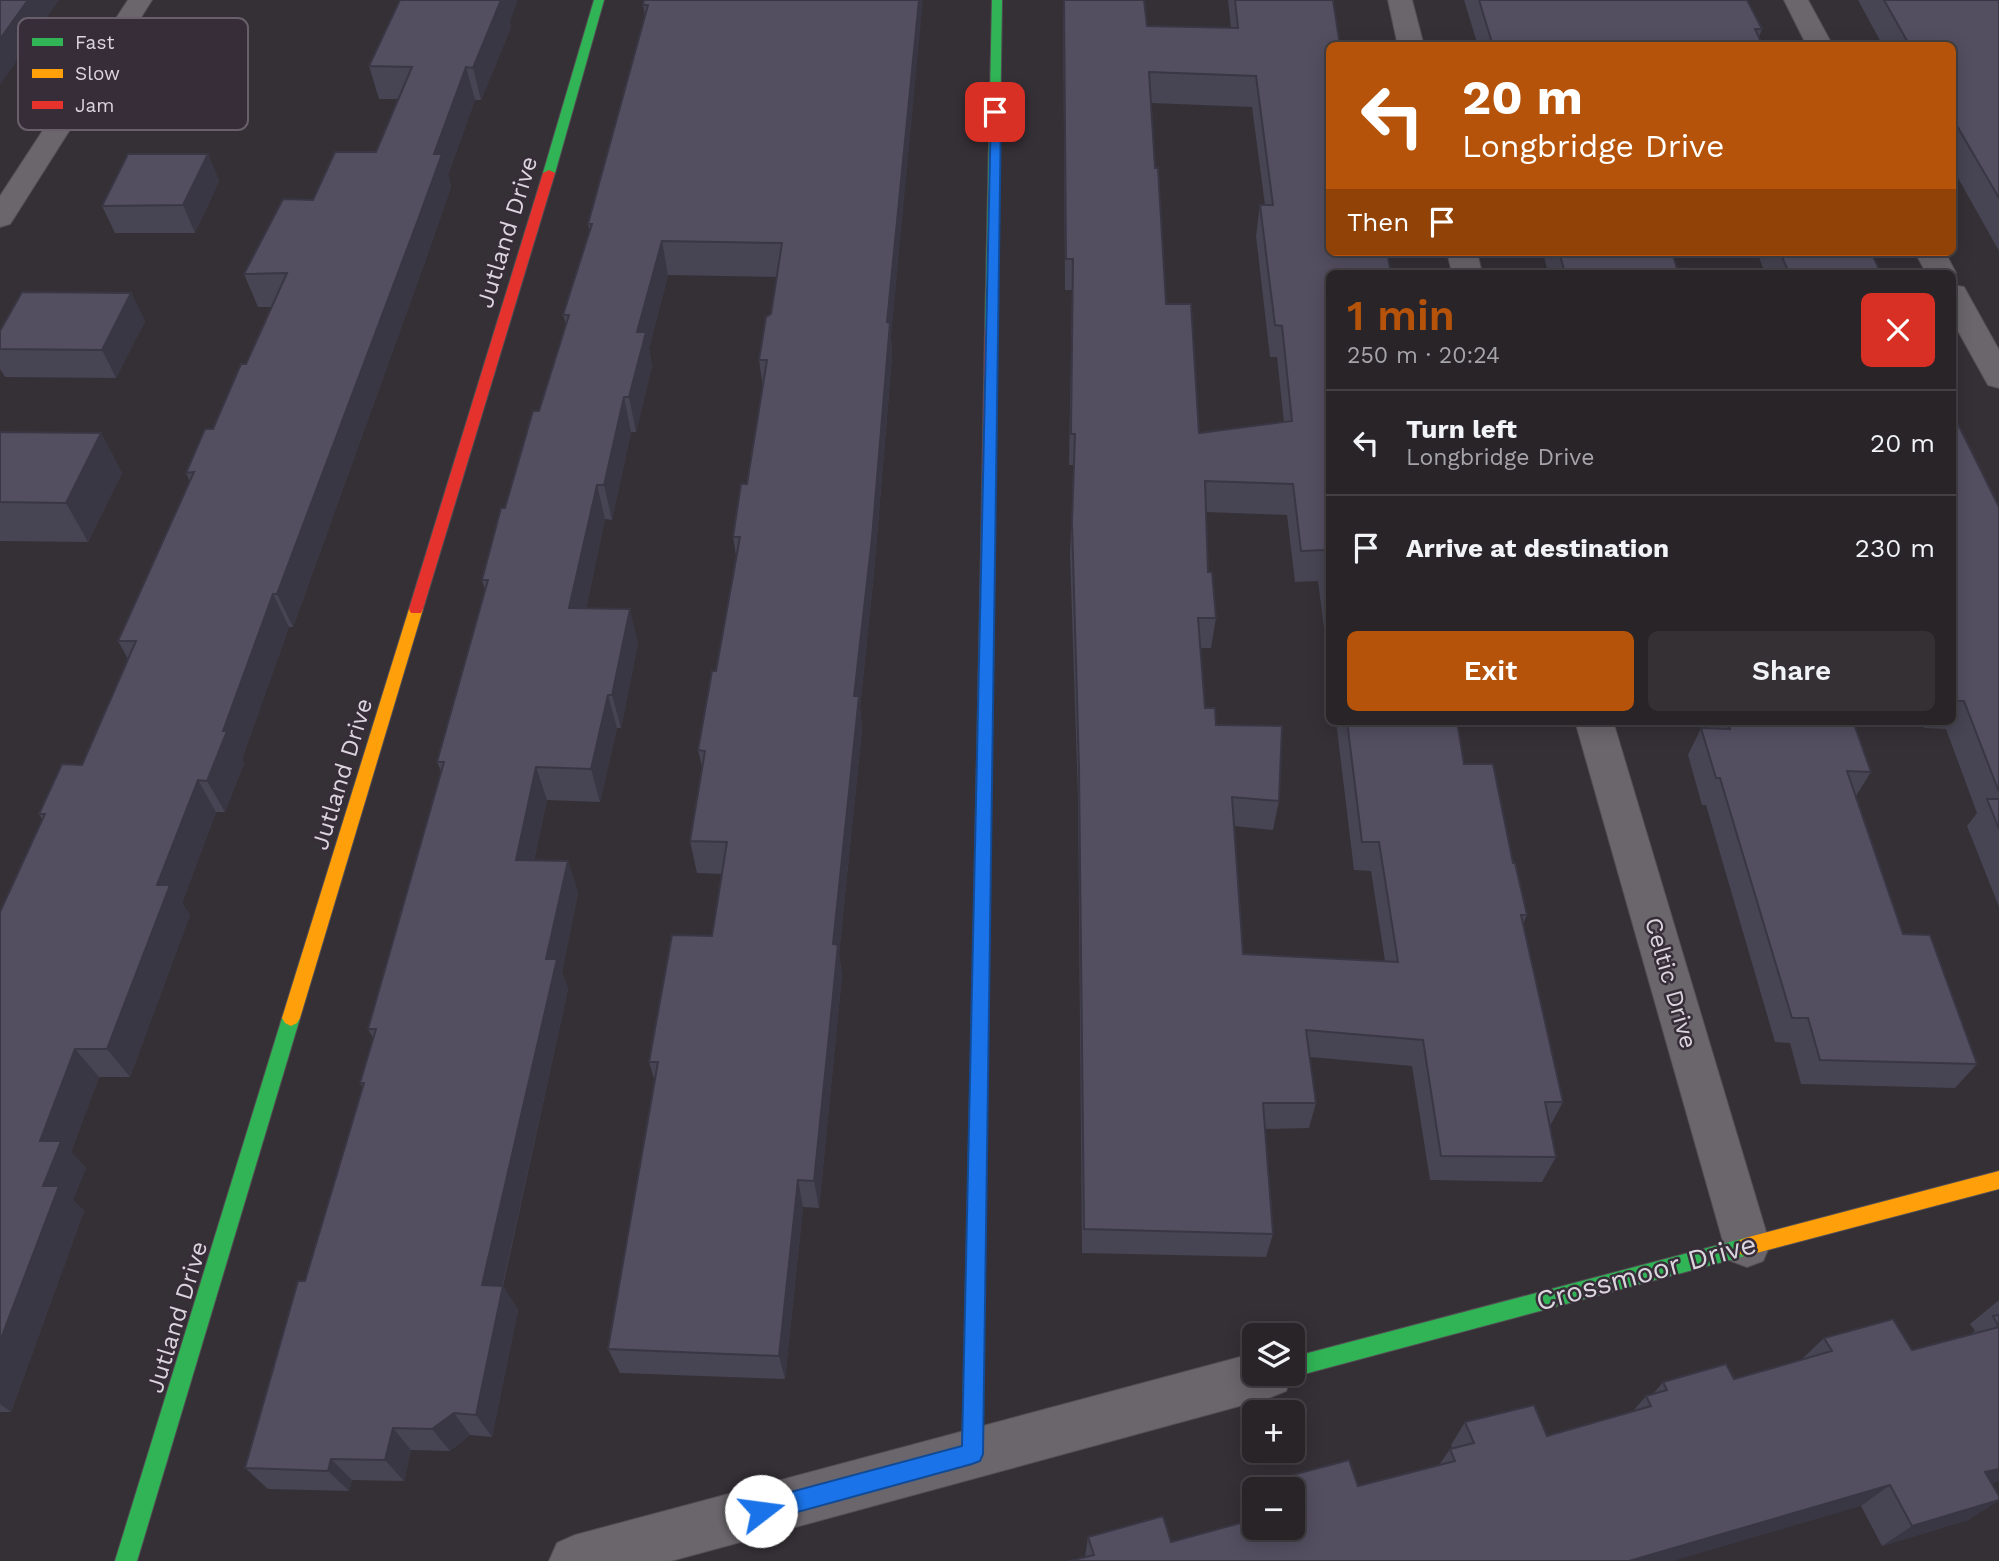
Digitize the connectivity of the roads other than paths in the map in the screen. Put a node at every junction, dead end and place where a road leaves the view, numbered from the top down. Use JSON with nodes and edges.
{"nodes":[{"id":1,"x":140,"y":0,"type":"edge"},
{"id":2,"x":599,"y":0,"type":"edge"},
{"id":3,"x":997,"y":0,"type":"edge"},
{"id":4,"x":1400,"y":0,"type":"edge"},
{"id":5,"x":1796,"y":0,"type":"edge"},
{"id":6,"x":128,"y":18,"type":"edge"},
{"id":7,"x":1410,"y":42,"type":"edge"},
{"id":8,"x":1818,"y":42,"type":"edge"},
{"id":9,"x":57,"y":130,"type":"edge"},
{"id":10,"x":0,"y":218,"type":"edge"},
{"id":11,"x":1956,"y":300,"type":"edge"},
{"id":12,"x":1999,"y":379,"type":"edge"},
{"id":13,"x":1595,"y":725,"type":"edge"},
{"id":14,"x":1999,"y":1180,"type":"edge"},
{"id":15,"x":1747,"y":1245,"type":"junction"},
{"id":16,"x":1305,"y":1364,"type":"edge"},
{"id":17,"x":1242,"y":1381,"type":"edge"},
{"id":18,"x":972,"y":1454,"type":"junction"},
{"id":19,"x":126,"y":1561,"type":"edge"},
{"id":20,"x":575,"y":1561,"type":"edge"}],
"edges":[{"from":1,"to":6,"type":"street"},
{"from":2,"to":19,"type":"street","name":"Jutland Drive"},
{"from":3,"to":18,"type":"street"},
{"from":4,"to":7,"type":"street"},
{"from":5,"to":8,"type":"street"},
{"from":9,"to":10,"type":"street"},
{"from":11,"to":12,"type":"street"},
{"from":13,"to":15,"type":"street","name":"Celtic Drive"},
{"from":14,"to":15,"type":"street","name":"Crossmoor Drive"},
{"from":15,"to":16,"type":"street","name":"Crossmoor Drive"},
{"from":17,"to":18,"type":"street"},
{"from":18,"to":20,"type":"street"}]}
